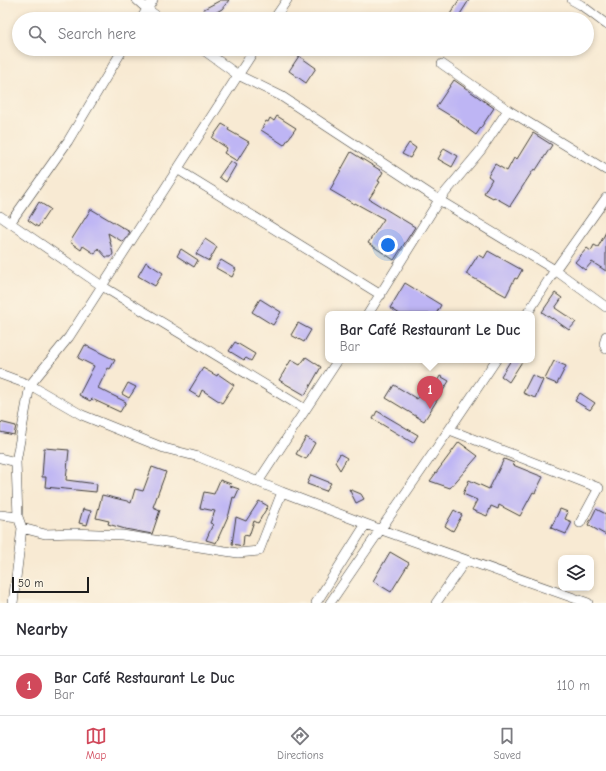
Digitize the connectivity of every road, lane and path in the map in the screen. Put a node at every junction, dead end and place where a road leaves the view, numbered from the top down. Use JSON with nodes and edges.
{"nodes":[{"id":1,"x":137,"y":0,"type":"edge"},
{"id":2,"x":153,"y":0,"type":"edge"},
{"id":3,"x":287,"y":0,"type":"edge"},
{"id":4,"x":572,"y":0,"type":"edge"},
{"id":5,"x":583,"y":3,"type":"edge"},
{"id":6,"x":147,"y":9,"type":"junction"},
{"id":7,"x":145,"y":12,"type":"edge"},
{"id":8,"x":151,"y":12,"type":"edge"},
{"id":9,"x":279,"y":12,"type":"edge"},
{"id":10,"x":593,"y":12,"type":"edge"},
{"id":11,"x":594,"y":13,"type":"edge"},
{"id":12,"x":606,"y":24,"type":"edge"},
{"id":13,"x":120,"y":56,"type":"edge"},
{"id":14,"x":212,"y":56,"type":"edge"},
{"id":15,"x":250,"y":56,"type":"edge"},
{"id":16,"x":442,"y":64,"type":"dead end"},
{"id":17,"x":238,"y":75,"type":"junction"},
{"id":18,"x":508,"y":110,"type":"junction"},
{"id":19,"x":177,"y":169,"type":"junction"},
{"id":20,"x":606,"y":170,"type":"edge"},
{"id":21,"x":606,"y":198,"type":"edge"},
{"id":22,"x":439,"y":200,"type":"junction"},
{"id":23,"x":0,"y":216,"type":"edge"},
{"id":24,"x":10,"y":223,"type":"junction"},
{"id":25,"x":555,"y":270,"type":"junction"},
{"id":26,"x":102,"y":286,"type":"junction"},
{"id":27,"x":381,"y":295,"type":"junction"},
{"id":28,"x":606,"y":307,"type":"edge"},
{"id":29,"x":370,"y":311,"type":"edge"},
{"id":30,"x":528,"y":311,"type":"edge"},
{"id":31,"x":606,"y":336,"type":"edge"},
{"id":32,"x":606,"y":349,"type":"edge"},
{"id":33,"x":336,"y":363,"type":"edge"},
{"id":34,"x":494,"y":363,"type":"edge"},
{"id":35,"x":0,"y":374,"type":"edge"},
{"id":36,"x":30,"y":386,"type":"junction"},
{"id":37,"x":305,"y":409,"type":"junction"},
{"id":38,"x":450,"y":430,"type":"junction"},
{"id":39,"x":0,"y":458,"type":"edge"},
{"id":40,"x":16,"y":462,"type":"junction"},
{"id":41,"x":258,"y":482,"type":"junction"},
{"id":42,"x":282,"y":492,"type":"junction"},
{"id":43,"x":0,"y":515,"type":"edge"},
{"id":44,"x":18,"y":517,"type":"junction"},
{"id":45,"x":580,"y":523,"type":"dead end"},
{"id":46,"x":366,"y":524,"type":"junction"},
{"id":47,"x":22,"y":528,"type":"junction"},
{"id":48,"x":379,"y":529,"type":"junction"},
{"id":49,"x":466,"y":560,"type":"junction"},
{"id":50,"x":13,"y":603,"type":"edge"},
{"id":51,"x":316,"y":603,"type":"edge"},
{"id":52,"x":330,"y":603,"type":"edge"},
{"id":53,"x":436,"y":603,"type":"edge"},
{"id":54,"x":588,"y":603,"type":"edge"}],
"edges":[{"from":1,"to":6,"type":"street"},
{"from":2,"to":6,"type":"street"},
{"from":3,"to":9,"type":"street"},
{"from":4,"to":5,"type":"street"},
{"from":5,"to":10,"type":"street"},
{"from":6,"to":7,"type":"street"},
{"from":6,"to":8,"type":"street"},
{"from":11,"to":12,"type":"street"},
{"from":13,"to":24,"type":"street"},
{"from":14,"to":17,"type":"street"},
{"from":15,"to":17,"type":"street"},
{"from":16,"to":18,"type":"street"},
{"from":17,"to":19,"type":"street"},
{"from":17,"to":22,"type":"street"},
{"from":18,"to":20,"type":"street"},
{"from":18,"to":22,"type":"street"},
{"from":19,"to":26,"type":"street"},
{"from":19,"to":27,"type":"street"},
{"from":21,"to":25,"type":"street"},
{"from":22,"to":25,"type":"street"},
{"from":22,"to":27,"type":"street"},
{"from":23,"to":24,"type":"street"},
{"from":24,"to":26,"type":"street"},
{"from":25,"to":28,"type":"street"},
{"from":25,"to":30,"type":"street"},
{"from":26,"to":36,"type":"street"},
{"from":26,"to":37,"type":"street"},
{"from":27,"to":29,"type":"street"},
{"from":31,"to":32,"type":"street"},
{"from":33,"to":37,"type":"street"},
{"from":34,"to":38,"type":"street"},
{"from":35,"to":36,"type":"street"},
{"from":36,"to":40,"type":"street"},
{"from":36,"to":41,"type":"street"},
{"from":37,"to":41,"type":"street"},
{"from":38,"to":45,"type":"street"},
{"from":38,"to":48,"type":"street"},
{"from":39,"to":40,"type":"street"},
{"from":40,"to":44,"type":"street"},
{"from":41,"to":42,"type":"street"},
{"from":42,"to":46,"type":"street"},
{"from":42,"to":47,"type":"street"},
{"from":43,"to":44,"type":"street"},
{"from":44,"to":47,"type":"street"},
{"from":46,"to":48,"type":"street"},
{"from":46,"to":51,"type":"street"},
{"from":47,"to":50,"type":"street"},
{"from":48,"to":49,"type":"street"},
{"from":48,"to":52,"type":"street"},
{"from":49,"to":53,"type":"street"},
{"from":49,"to":54,"type":"street"}]}
